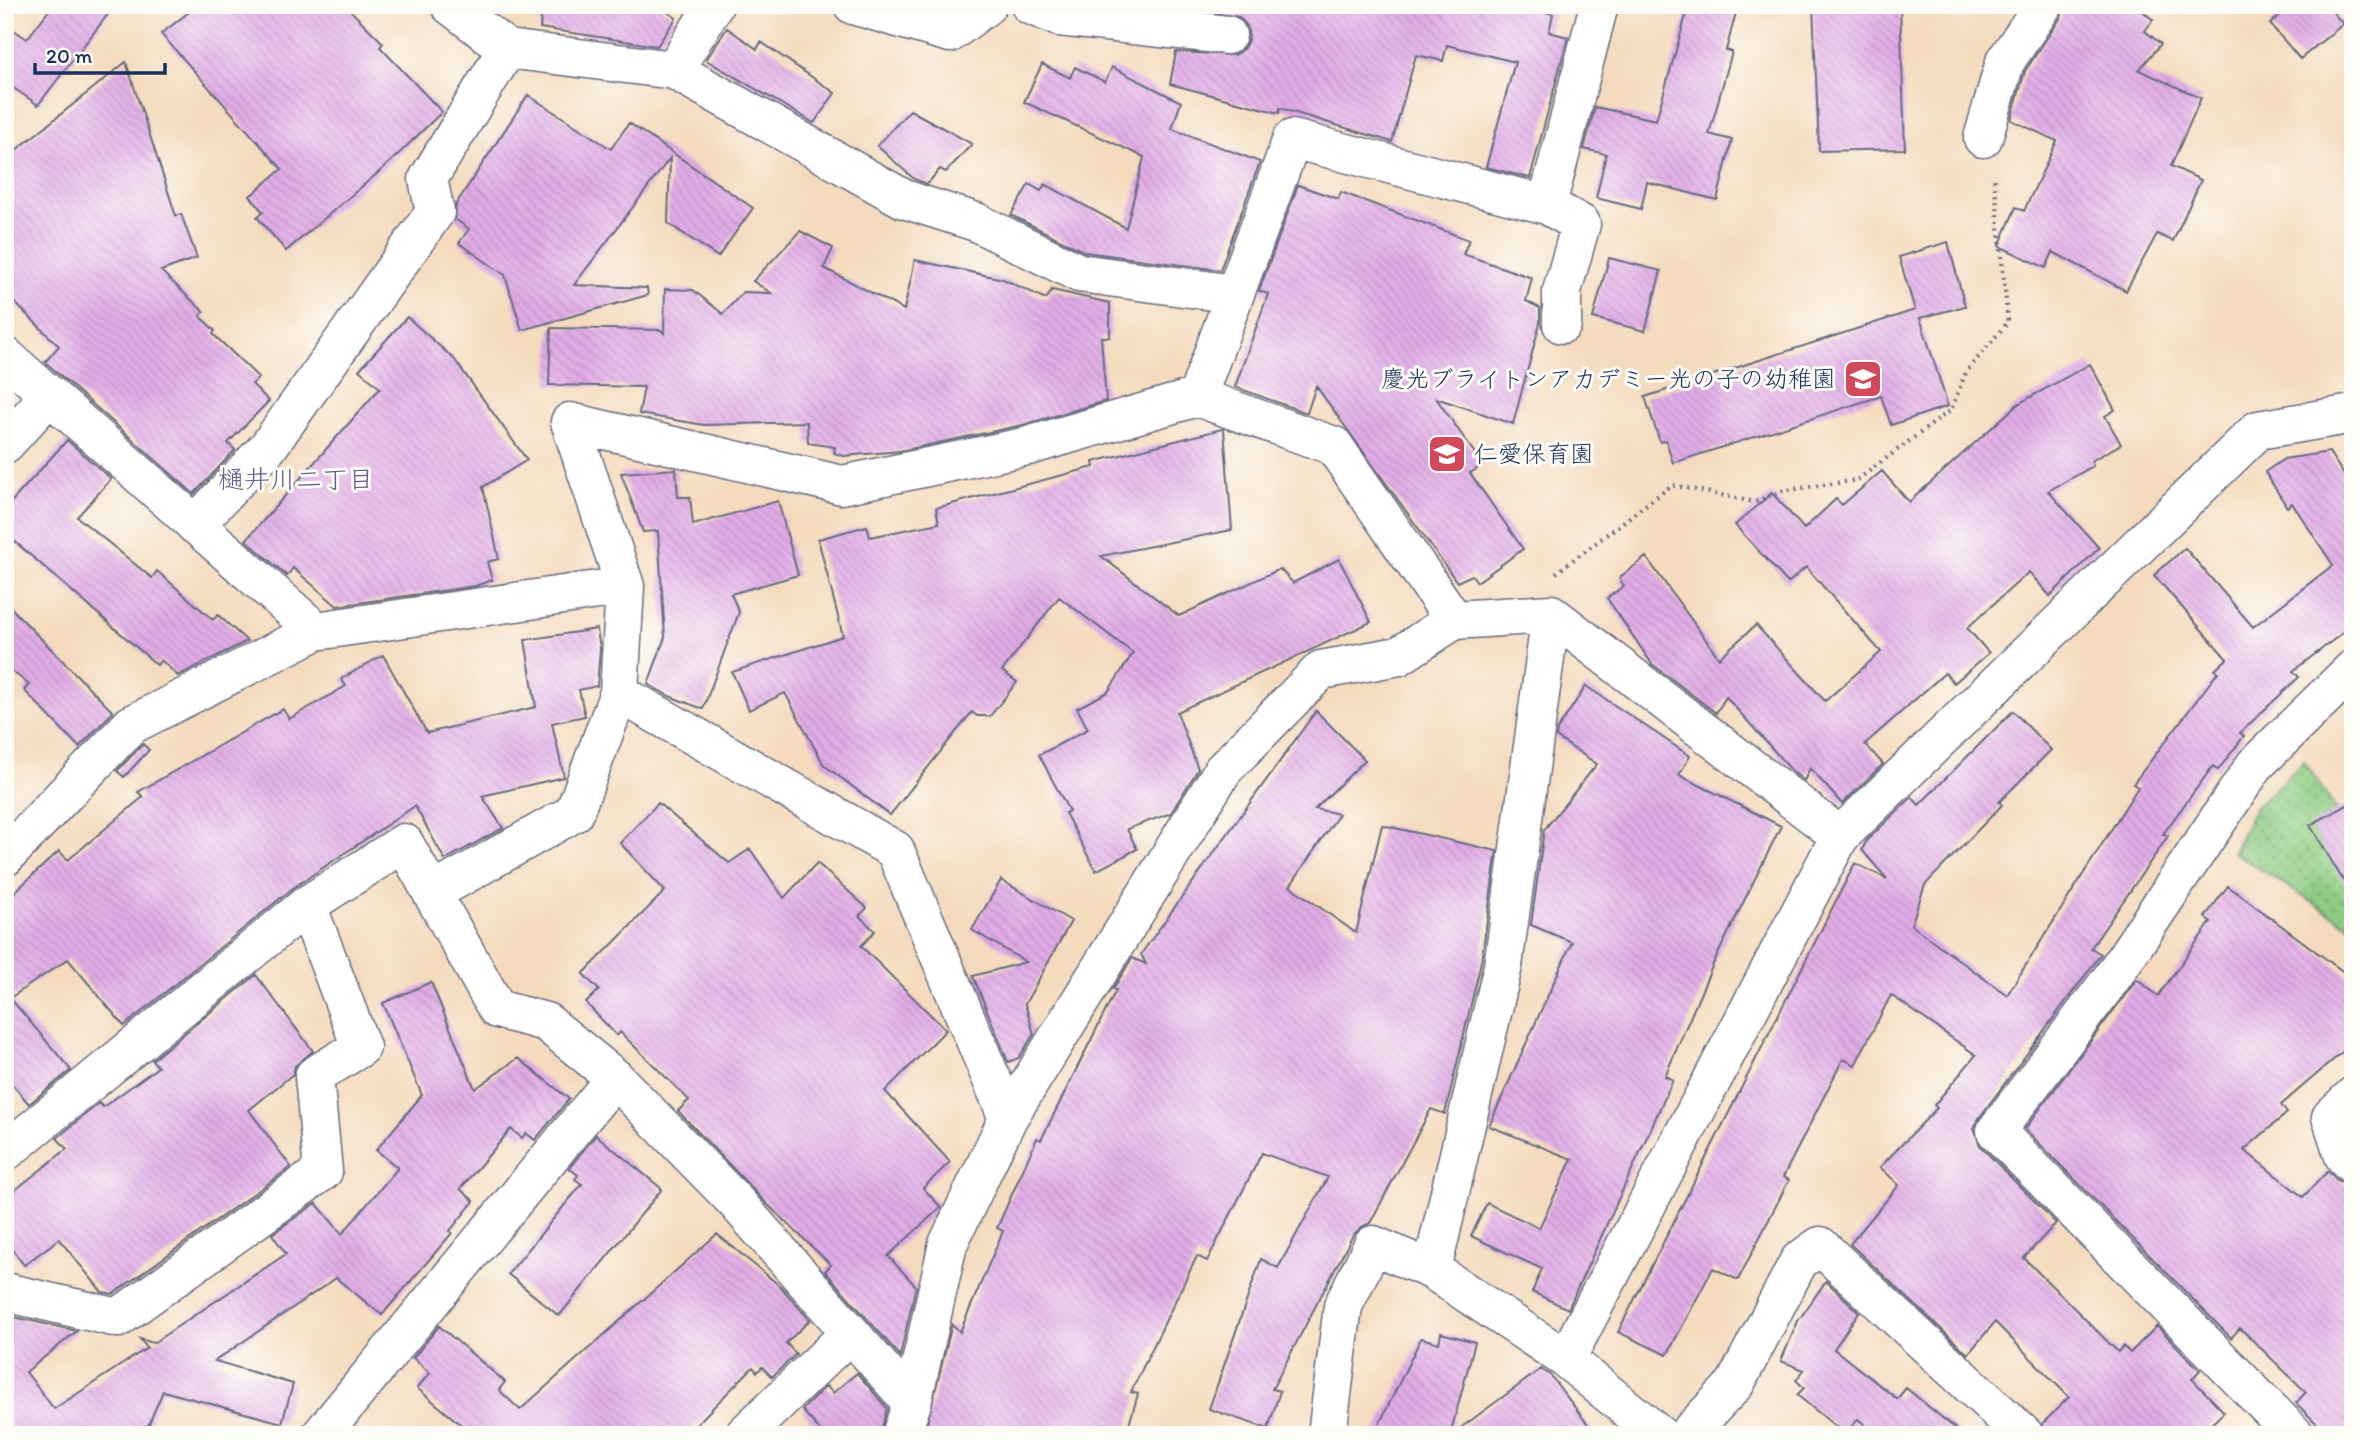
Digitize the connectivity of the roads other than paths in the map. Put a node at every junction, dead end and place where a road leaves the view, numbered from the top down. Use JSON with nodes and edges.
{"nodes":[{"id":1,"x":450,"y":5,"type":"edge"},
{"id":2,"x":714,"y":5,"type":"edge"},
{"id":3,"x":853,"y":5,"type":"edge"},
{"id":4,"x":987,"y":5,"type":"edge"},
{"id":5,"x":1030,"y":5,"type":"edge"},
{"id":6,"x":1599,"y":5,"type":"edge"},
{"id":7,"x":2043,"y":5,"type":"edge"},
{"id":8,"x":1227,"y":35,"type":"dead end"},
{"id":9,"x":508,"y":49,"type":"junction"},
{"id":10,"x":674,"y":70,"type":"junction"},
{"id":11,"x":1983,"y":138,"type":"road end"},
{"id":12,"x":1547,"y":205,"type":"junction"},
{"id":13,"x":1235,"y":294,"type":"junction"},
{"id":14,"x":1562,"y":324,"type":"dead end"},
{"id":15,"x":5,"y":356,"type":"edge"},
{"id":16,"x":50,"y":395,"type":"junction"},
{"id":17,"x":1197,"y":397,"type":"junction"},
{"id":18,"x":2353,"y":414,"type":"edge"},
{"id":19,"x":5,"y":444,"type":"edge"},
{"id":20,"x":195,"y":525,"type":"junction"},
{"id":21,"x":625,"y":586,"type":"junction"},
{"id":22,"x":1551,"y":614,"type":"junction"},
{"id":23,"x":1454,"y":620,"type":"junction"},
{"id":24,"x":316,"y":631,"type":"junction"},
{"id":25,"x":2353,"y":669,"type":"edge"},
{"id":26,"x":619,"y":693,"type":"junction"},
{"id":27,"x":1840,"y":836,"type":"junction"},
{"id":28,"x":5,"y":857,"type":"edge"},
{"id":29,"x":432,"y":893,"type":"junction"},
{"id":30,"x":307,"y":905,"type":"junction"},
{"id":31,"x":615,"y":1078,"type":"junction"},
{"id":32,"x":2353,"y":1096,"type":"edge"},
{"id":33,"x":1008,"y":1118,"type":"junction"},
{"id":34,"x":5,"y":1152,"type":"edge"},
{"id":35,"x":2353,"y":1165,"type":"edge"},
{"id":36,"x":1432,"y":1270,"type":"junction"},
{"id":37,"x":5,"y":1292,"type":"edge"},
{"id":38,"x":850,"y":1333,"type":"junction"},
{"id":39,"x":1566,"y":1359,"type":"junction"},
{"id":40,"x":906,"y":1419,"type":"edge"},
{"id":41,"x":321,"y":1435,"type":"edge"},
{"id":42,"x":744,"y":1435,"type":"edge"},
{"id":43,"x":1327,"y":1435,"type":"edge"},
{"id":44,"x":1659,"y":1435,"type":"edge"},
{"id":45,"x":1687,"y":1435,"type":"edge"},
{"id":46,"x":2024,"y":1435,"type":"edge"},
{"id":47,"x":2295,"y":1435,"type":"edge"}],
"edges":[{"from":1,"to":9,"type":"street"},
{"from":2,"to":10,"type":"street"},
{"from":3,"to":4,"type":"street"},
{"from":5,"to":8,"type":"street"},
{"from":6,"to":12,"type":"street"},
{"from":7,"to":11,"type":"street"},
{"from":9,"to":10,"type":"street"},
{"from":9,"to":20,"type":"street"},
{"from":10,"to":13,"type":"street"},
{"from":12,"to":13,"type":"street"},
{"from":12,"to":14,"type":"street"},
{"from":13,"to":17,"type":"street"},
{"from":15,"to":16,"type":"street"},
{"from":16,"to":19,"type":"street"},
{"from":16,"to":20,"type":"street"},
{"from":17,"to":21,"type":"street"},
{"from":17,"to":23,"type":"street"},
{"from":18,"to":27,"type":"street"},
{"from":20,"to":24,"type":"street"},
{"from":21,"to":24,"type":"street"},
{"from":21,"to":26,"type":"street"},
{"from":22,"to":23,"type":"street"},
{"from":22,"to":27,"type":"street"},
{"from":22,"to":36,"type":"street"},
{"from":23,"to":33,"type":"street"},
{"from":24,"to":28,"type":"street"},
{"from":25,"to":47,"type":"street"},
{"from":26,"to":29,"type":"street"},
{"from":26,"to":33,"type":"street"},
{"from":27,"to":39,"type":"street"},
{"from":29,"to":30,"type":"street"},
{"from":29,"to":31,"type":"street"},
{"from":30,"to":34,"type":"street"},
{"from":30,"to":37,"type":"street"},
{"from":31,"to":38,"type":"street"},
{"from":31,"to":41,"type":"street"},
{"from":32,"to":35,"type":"street"},
{"from":33,"to":40,"type":"street"},
{"from":36,"to":39,"type":"street"},
{"from":36,"to":43,"type":"street"},
{"from":38,"to":40,"type":"street"},
{"from":38,"to":42,"type":"street"},
{"from":39,"to":44,"type":"street"},
{"from":45,"to":46,"type":"street"}]}
